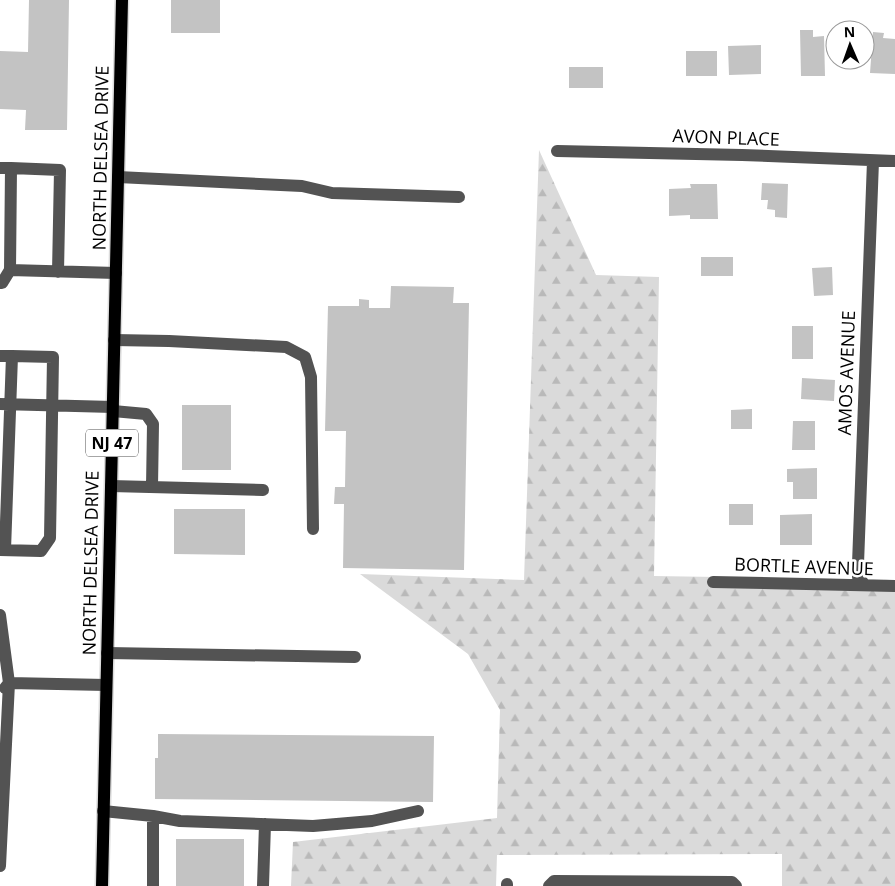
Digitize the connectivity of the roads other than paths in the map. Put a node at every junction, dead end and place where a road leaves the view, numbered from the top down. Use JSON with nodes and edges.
{"nodes":[{"id":1,"x":122,"y":0,"type":"edge"},
{"id":2,"x":557,"y":151,"type":"dead end"},
{"id":3,"x":873,"y":161,"type":"junction"},
{"id":4,"x":895,"y":161,"type":"edge"},
{"id":5,"x":6,"y":168,"type":"edge"},
{"id":6,"x":118,"y":177,"type":"junction"},
{"id":7,"x":459,"y":197,"type":"dead end"},
{"id":8,"x":10,"y":270,"type":"junction"},
{"id":9,"x":58,"y":272,"type":"junction"},
{"id":10,"x":116,"y":273,"type":"junction"},
{"id":11,"x":0,"y":283,"type":"edge"},
{"id":12,"x":114,"y":340,"type":"junction"},
{"id":13,"x":6,"y":356,"type":"edge"},
{"id":14,"x":5,"y":404,"type":"edge"},
{"id":15,"x":53,"y":405,"type":"junction"},
{"id":16,"x":113,"y":409,"type":"junction"},
{"id":17,"x":111,"y":486,"type":"junction"},
{"id":18,"x":152,"y":487,"type":"junction"},
{"id":19,"x":263,"y":490,"type":"dead end"},
{"id":20,"x":313,"y":529,"type":"dead end"},
{"id":21,"x":2,"y":550,"type":"edge"},
{"id":22,"x":713,"y":582,"type":"dead end"},
{"id":23,"x":865,"y":585,"type":"junction"},
{"id":24,"x":895,"y":586,"type":"edge"},
{"id":25,"x":0,"y":615,"type":"edge"},
{"id":26,"x":107,"y":653,"type":"junction"},
{"id":27,"x":354,"y":656,"type":"dead end"},
{"id":28,"x":9,"y":683,"type":"junction"},
{"id":29,"x":106,"y":684,"type":"junction"},
{"id":30,"x":0,"y":694,"type":"edge"},
{"id":31,"x":103,"y":811,"type":"junction"},
{"id":32,"x":418,"y":811,"type":"dead end"},
{"id":33,"x":153,"y":816,"type":"junction"},
{"id":34,"x":266,"y":824,"type":"junction"},
{"id":35,"x":0,"y":866,"type":"edge"},
{"id":36,"x":102,"y":886,"type":"edge"},
{"id":37,"x":154,"y":886,"type":"edge"},
{"id":38,"x":263,"y":886,"type":"edge"},
{"id":39,"x":548,"y":886,"type":"edge"},
{"id":40,"x":736,"y":886,"type":"edge"}],
"edges":[{"from":1,"to":6,"type":"main road","name":"NORTH DELSEA DRIVE","number":"NJ 47"},
{"from":2,"to":3,"type":"street","name":"AVON PLACE"},
{"from":3,"to":4,"type":"street","name":"AVON PLACE"},
{"from":3,"to":23,"type":"street","name":"AMOS AVENUE"},
{"from":5,"to":8,"type":"street"},
{"from":5,"to":9,"type":"street"},
{"from":6,"to":7,"type":"street"},
{"from":6,"to":10,"type":"main road","name":"NORTH DELSEA DRIVE","number":"NJ 47"},
{"from":8,"to":9,"type":"street"},
{"from":8,"to":11,"type":"street"},
{"from":9,"to":10,"type":"street"},
{"from":10,"to":12,"type":"main road","name":"NORTH DELSEA DRIVE","number":"NJ 47"},
{"from":12,"to":16,"type":"main road","name":"NORTH DELSEA DRIVE","number":"NJ 47"},
{"from":12,"to":20,"type":"street"},
{"from":13,"to":14,"type":"street"},
{"from":13,"to":15,"type":"street"},
{"from":14,"to":15,"type":"street"},
{"from":14,"to":21,"type":"street"},
{"from":15,"to":16,"type":"street"},
{"from":15,"to":21,"type":"street"},
{"from":16,"to":17,"type":"main road","name":"NORTH DELSEA DRIVE","number":"NJ 47"},
{"from":16,"to":18,"type":"street"},
{"from":17,"to":18,"type":"street"},
{"from":17,"to":26,"type":"main road","name":"NORTH DELSEA DRIVE","number":"NJ 47"},
{"from":18,"to":19,"type":"street"},
{"from":22,"to":23,"type":"street","name":"BORTLE AVENUE"},
{"from":23,"to":24,"type":"street","name":"BORTLE AVENUE"},
{"from":25,"to":28,"type":"street"},
{"from":26,"to":27,"type":"street"},
{"from":26,"to":29,"type":"main road","name":"NORTH DELSEA DRIVE","number":"NJ 47"},
{"from":28,"to":29,"type":"street"},
{"from":28,"to":30,"type":"street"},
{"from":28,"to":35,"type":"street"},
{"from":29,"to":31,"type":"main road","name":"NORTH DELSEA DRIVE","number":"NJ 47"},
{"from":31,"to":33,"type":"street"},
{"from":31,"to":36,"type":"main road","name":"NORTH DELSEA DRIVE","number":"NJ 47"},
{"from":32,"to":34,"type":"street"},
{"from":33,"to":34,"type":"street"},
{"from":33,"to":37,"type":"street"},
{"from":34,"to":38,"type":"street"},
{"from":39,"to":40,"type":"street"}]}
